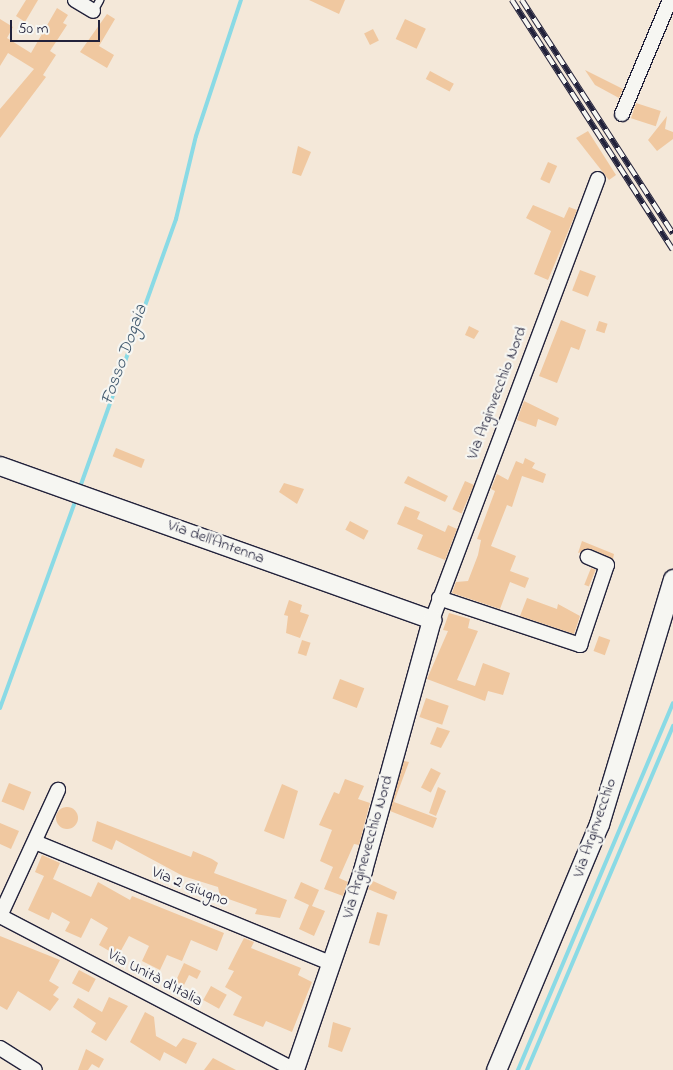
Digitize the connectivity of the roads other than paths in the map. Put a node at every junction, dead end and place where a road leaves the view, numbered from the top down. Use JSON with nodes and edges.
{"nodes":[{"id":1,"x":75,"y":0,"type":"edge"},
{"id":2,"x":670,"y":0,"type":"edge"},
{"id":3,"x":96,"y":5,"type":"edge"},
{"id":4,"x":622,"y":114,"type":"dead end"},
{"id":5,"x":598,"y":179,"type":"dead end"},
{"id":6,"x":0,"y":466,"type":"edge"},
{"id":7,"x":588,"y":556,"type":"dead end"},
{"id":8,"x":673,"y":579,"type":"edge"},
{"id":9,"x":439,"y":598,"type":"junction"},
{"id":10,"x":432,"y":620,"type":"junction"},
{"id":11,"x":58,"y":790,"type":"dead end"},
{"id":12,"x":35,"y":842,"type":"junction"},
{"id":13,"x":0,"y":916,"type":"edge"},
{"id":14,"x":332,"y":964,"type":"junction"},
{"id":15,"x":0,"y":1048,"type":"edge"},
{"id":16,"x":35,"y":1070,"type":"edge"},
{"id":17,"x":295,"y":1070,"type":"edge"},
{"id":18,"x":496,"y":1070,"type":"edge"}],
"edges":[{"from":1,"to":3,"type":"street"},
{"from":2,"to":4,"type":"street"},
{"from":5,"to":9,"type":"street","name":"Via Arginvecchio Nord"},
{"from":6,"to":10,"type":"street","name":"Via dell'Antenna"},
{"from":7,"to":9,"type":"street"},
{"from":8,"to":18,"type":"main road","name":"Via Arginvecchio"},
{"from":9,"to":10,"type":"street","name":"Via Arginvecchio Nord"},
{"from":10,"to":14,"type":"street","name":"Via Arginevecchio Nord"},
{"from":11,"to":12,"type":"street"},
{"from":12,"to":13,"type":"street"},
{"from":12,"to":14,"type":"street","name":"Via 2 Giugno"},
{"from":13,"to":17,"type":"street","name":"Via Unità d'Italia"},
{"from":14,"to":17,"type":"street","name":"Via Arginevecchio Nord"},
{"from":15,"to":16,"type":"street"}]}
